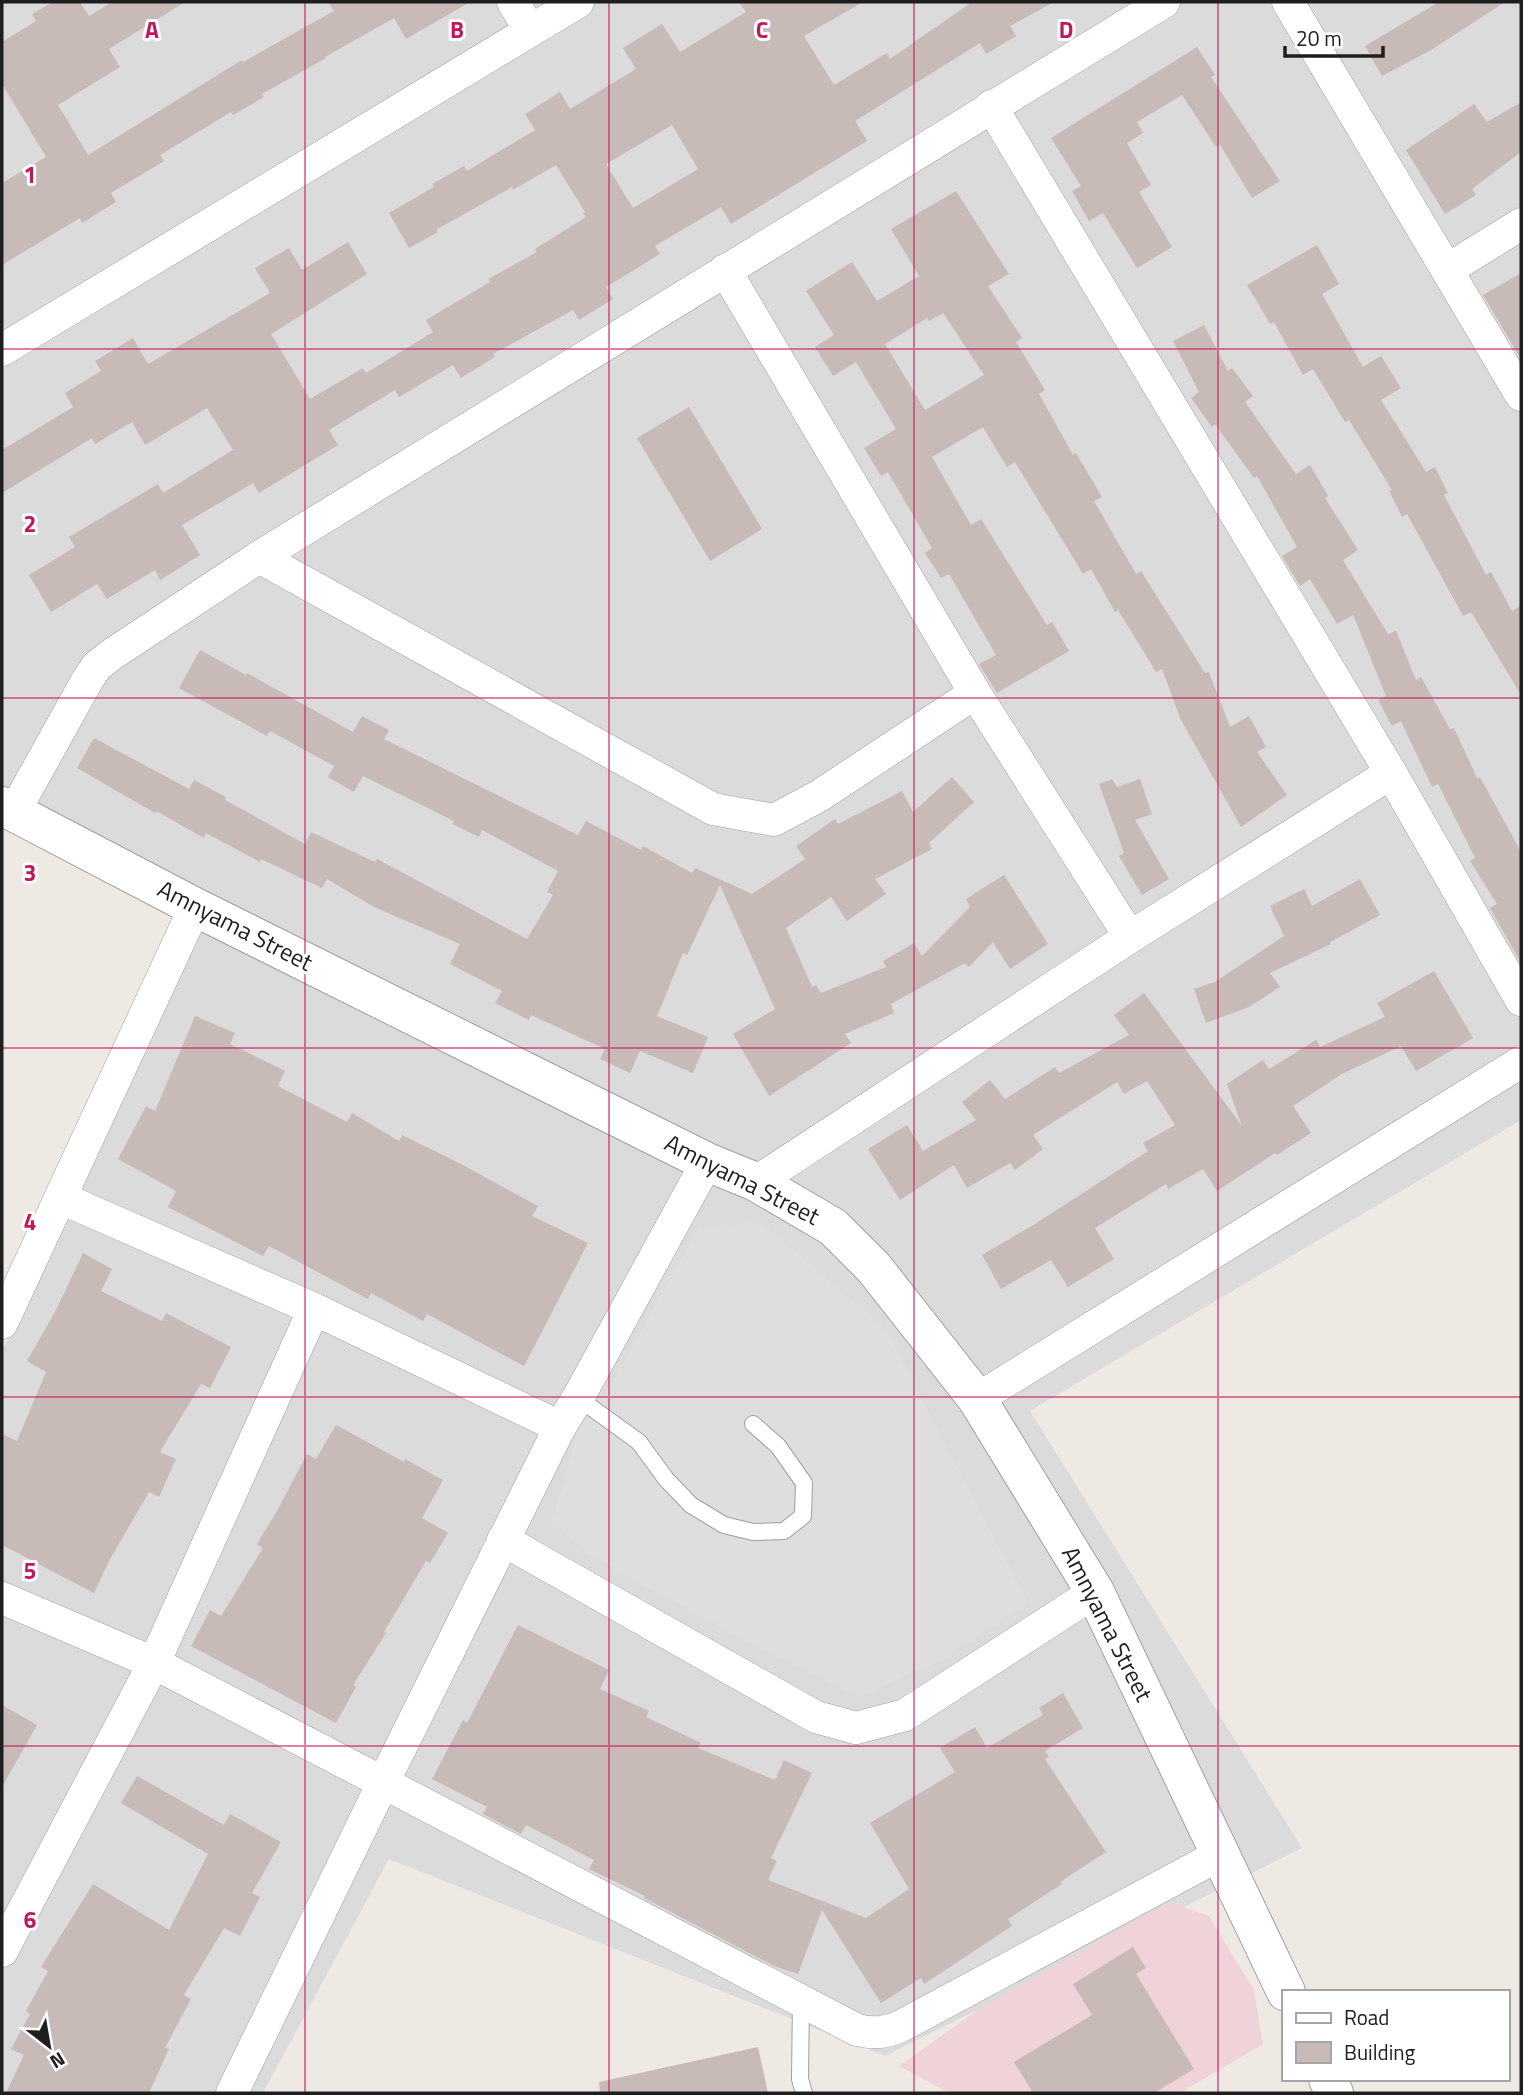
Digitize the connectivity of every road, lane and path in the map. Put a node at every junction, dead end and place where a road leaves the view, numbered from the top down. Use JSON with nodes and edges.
{"nodes":[{"id":1,"x":513,"y":2,"type":"edge"},
{"id":2,"x":578,"y":2,"type":"edge"},
{"id":3,"x":1164,"y":2,"type":"edge"},
{"id":4,"x":1296,"y":5,"type":"edge"},
{"id":5,"x":530,"y":30,"type":"junction"},
{"id":6,"x":991,"y":106,"type":"junction"},
{"id":7,"x":1521,"y":223,"type":"edge"},
{"id":8,"x":725,"y":270,"type":"junction"},
{"id":9,"x":1447,"y":270,"type":"junction"},
{"id":10,"x":2,"y":350,"type":"edge"},
{"id":11,"x":1521,"y":395,"type":"edge"},
{"id":12,"x":259,"y":557,"type":"junction"},
{"id":13,"x":975,"y":693,"type":"junction"},
{"id":14,"x":1391,"y":773,"type":"junction"},
{"id":15,"x":8,"y":809,"type":"edge"},
{"id":16,"x":195,"y":907,"type":"junction"},
{"id":17,"x":1130,"y":937,"type":"junction"},
{"id":18,"x":1521,"y":1000,"type":"edge"},
{"id":19,"x":1521,"y":1062,"type":"edge"},
{"id":20,"x":707,"y":1162,"type":"junction"},
{"id":21,"x":756,"y":1182,"type":"junction"},
{"id":22,"x":61,"y":1198,"type":"junction"},
{"id":23,"x":314,"y":1309,"type":"junction"},
{"id":24,"x":2,"y":1323,"type":"edge"},
{"id":25,"x":578,"y":1398,"type":"junction"},
{"id":26,"x":977,"y":1399,"type":"junction"},
{"id":27,"x":753,"y":1424,"type":"dead end"},
{"id":28,"x":560,"y":1427,"type":"junction"},
{"id":29,"x":503,"y":1540,"type":"junction"},
{"id":30,"x":1095,"y":1592,"type":"junction"},
{"id":31,"x":2,"y":1598,"type":"edge"},
{"id":32,"x":155,"y":1663,"type":"junction"},
{"id":33,"x":383,"y":1783,"type":"junction"},
{"id":34,"x":1221,"y":1854,"type":"junction"},
{"id":35,"x":2,"y":1951,"type":"edge"},
{"id":36,"x":1285,"y":1990,"type":"edge"},
{"id":37,"x":801,"y":1999,"type":"junction"},
{"id":38,"x":232,"y":2093,"type":"edge"},
{"id":39,"x":804,"y":2093,"type":"edge"}],
"edges":[{"from":1,"to":5,"type":"street"},
{"from":2,"to":5,"type":"street"},
{"from":3,"to":6,"type":"street"},
{"from":4,"to":9,"type":"street"},
{"from":5,"to":10,"type":"street"},
{"from":6,"to":8,"type":"street"},
{"from":6,"to":14,"type":"street"},
{"from":7,"to":9,"type":"street"},
{"from":8,"to":12,"type":"street"},
{"from":8,"to":13,"type":"street"},
{"from":9,"to":11,"type":"street"},
{"from":12,"to":13,"type":"street"},
{"from":12,"to":15,"type":"street"},
{"from":13,"to":17,"type":"street"},
{"from":14,"to":17,"type":"street"},
{"from":14,"to":18,"type":"street"},
{"from":15,"to":16,"type":"street","name":"Amnyama Street"},
{"from":16,"to":20,"type":"street","name":"Amnyama Street"},
{"from":16,"to":22,"type":"street"},
{"from":17,"to":21,"type":"street"},
{"from":19,"to":26,"type":"street"},
{"from":20,"to":21,"type":"street","name":"Amnyama Street"},
{"from":20,"to":25,"type":"street"},
{"from":21,"to":26,"type":"street","name":"Amnyama Street"},
{"from":22,"to":23,"type":"street"},
{"from":22,"to":24,"type":"street"},
{"from":23,"to":28,"type":"street"},
{"from":23,"to":32,"type":"street"},
{"from":25,"to":27,"type":"lane"},
{"from":25,"to":28,"type":"street"},
{"from":26,"to":30,"type":"street","name":"Amnyama Street"},
{"from":28,"to":29,"type":"street"},
{"from":29,"to":30,"type":"street"},
{"from":29,"to":33,"type":"street"},
{"from":30,"to":34,"type":"street","name":"Amnyama Street"},
{"from":31,"to":32,"type":"street"},
{"from":32,"to":33,"type":"street"},
{"from":32,"to":35,"type":"street"},
{"from":33,"to":37,"type":"street"},
{"from":33,"to":38,"type":"street"},
{"from":34,"to":36,"type":"street","name":"Amnyama Street"},
{"from":34,"to":37,"type":"street"},
{"from":37,"to":39,"type":"lane"}]}
